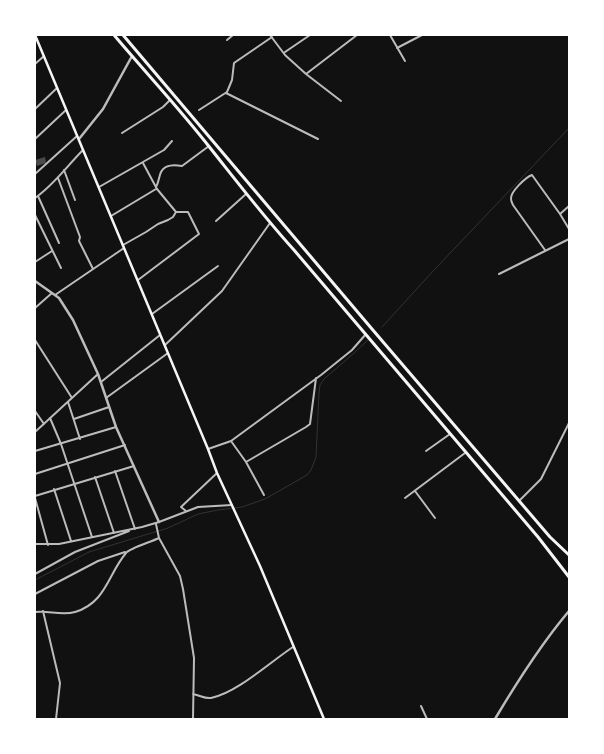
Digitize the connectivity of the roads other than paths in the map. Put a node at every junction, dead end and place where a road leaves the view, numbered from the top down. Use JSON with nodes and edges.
{"nodes":[{"id":1,"x":35,"y":35,"type":"edge"},
{"id":2,"x":114,"y":35,"type":"edge"},
{"id":3,"x":123,"y":35,"type":"edge"},
{"id":4,"x":233,"y":35,"type":"edge"},
{"id":5,"x":310,"y":35,"type":"edge"},
{"id":6,"x":357,"y":35,"type":"edge"},
{"id":7,"x":390,"y":35,"type":"edge"},
{"id":8,"x":422,"y":35,"type":"edge"},
{"id":9,"x":271,"y":36,"type":"edge"},
{"id":10,"x":227,"y":40,"type":"dead end"},
{"id":11,"x":397,"y":48,"type":"junction"},
{"id":12,"x":284,"y":52,"type":"junction"},
{"id":13,"x":44,"y":56,"type":"junction"},
{"id":14,"x":132,"y":56,"type":"junction"},
{"id":15,"x":406,"y":62,"type":"dead end"},
{"id":16,"x":35,"y":64,"type":"edge"},
{"id":17,"x":306,"y":74,"type":"junction"},
{"id":18,"x":57,"y":87,"type":"junction"},
{"id":19,"x":226,"y":93,"type":"junction"},
{"id":20,"x":170,"y":100,"type":"junction"},
{"id":21,"x":341,"y":101,"type":"dead end"},
{"id":22,"x":35,"y":109,"type":"edge"},
{"id":23,"x":67,"y":109,"type":"junction"},
{"id":24,"x":199,"y":110,"type":"dead end"},
{"id":25,"x":122,"y":133,"type":"dead end"},
{"id":26,"x":77,"y":135,"type":"junction"},
{"id":27,"x":35,"y":139,"type":"edge"},
{"id":28,"x":79,"y":139,"type":"junction"},
{"id":29,"x":318,"y":139,"type":"dead end"},
{"id":30,"x":172,"y":141,"type":"dead end"},
{"id":31,"x":209,"y":146,"type":"junction"},
{"id":32,"x":83,"y":150,"type":"junction"},
{"id":33,"x":143,"y":163,"type":"junction"},
{"id":34,"x":64,"y":170,"type":"junction"},
{"id":35,"x":35,"y":174,"type":"edge"},
{"id":36,"x":58,"y":178,"type":"junction"},
{"id":37,"x":99,"y":187,"type":"junction"},
{"id":38,"x":156,"y":188,"type":"junction"},
{"id":39,"x":246,"y":194,"type":"junction"},
{"id":40,"x":38,"y":196,"type":"junction"},
{"id":41,"x":35,"y":198,"type":"edge"},
{"id":42,"x":75,"y":200,"type":"dead end"},
{"id":43,"x":569,"y":206,"type":"edge"},
{"id":44,"x":176,"y":212,"type":"junction"},
{"id":45,"x":560,"y":214,"type":"junction"},
{"id":46,"x":35,"y":215,"type":"edge"},
{"id":47,"x":111,"y":216,"type":"junction"},
{"id":48,"x":216,"y":221,"type":"dead end"},
{"id":49,"x":270,"y":223,"type":"junction"},
{"id":50,"x":569,"y":229,"type":"edge"},
{"id":51,"x":569,"y":240,"type":"edge"},
{"id":52,"x":59,"y":243,"type":"dead end"},
{"id":53,"x":123,"y":247,"type":"junction"},
{"id":54,"x":545,"y":250,"type":"junction"},
{"id":55,"x":52,"y":251,"type":"junction"},
{"id":56,"x":35,"y":262,"type":"edge"},
{"id":57,"x":218,"y":266,"type":"dead end"},
{"id":58,"x":61,"y":268,"type":"dead end"},
{"id":59,"x":93,"y":269,"type":"junction"},
{"id":60,"x":499,"y":274,"type":"dead end"},
{"id":61,"x":138,"y":280,"type":"junction"},
{"id":62,"x":35,"y":281,"type":"edge"},
{"id":63,"x":54,"y":294,"type":"junction"},
{"id":64,"x":35,"y":308,"type":"edge"},
{"id":65,"x":152,"y":314,"type":"junction"},
{"id":66,"x":366,"y":334,"type":"junction"},
{"id":67,"x":160,"y":335,"type":"junction"},
{"id":68,"x":35,"y":340,"type":"edge"},
{"id":69,"x":165,"y":345,"type":"junction"},
{"id":70,"x":168,"y":353,"type":"junction"},
{"id":71,"x":98,"y":374,"type":"junction"},
{"id":72,"x":316,"y":378,"type":"junction"},
{"id":73,"x":101,"y":382,"type":"junction"},
{"id":74,"x":72,"y":398,"type":"junction"},
{"id":75,"x":106,"y":398,"type":"junction"},
{"id":76,"x":68,"y":402,"type":"junction"},
{"id":77,"x":109,"y":407,"type":"junction"},
{"id":78,"x":35,"y":411,"type":"edge"},
{"id":79,"x":50,"y":418,"type":"junction"},
{"id":80,"x":74,"y":419,"type":"junction"},
{"id":81,"x":569,"y":423,"type":"edge"},
{"id":82,"x":44,"y":424,"type":"junction"},
{"id":83,"x":116,"y":427,"type":"junction"},
{"id":84,"x":35,"y":432,"type":"edge"},
{"id":85,"x":451,"y":434,"type":"junction"},
{"id":86,"x":80,"y":439,"type":"junction"},
{"id":87,"x":231,"y":442,"type":"junction"},
{"id":88,"x":61,"y":444,"type":"junction"},
{"id":89,"x":125,"y":445,"type":"junction"},
{"id":90,"x":208,"y":448,"type":"junction"},
{"id":91,"x":35,"y":451,"type":"edge"},
{"id":92,"x":426,"y":451,"type":"dead end"},
{"id":93,"x":466,"y":452,"type":"junction"},
{"id":94,"x":246,"y":462,"type":"junction"},
{"id":95,"x":68,"y":464,"type":"junction"},
{"id":96,"x":134,"y":466,"type":"junction"},
{"id":97,"x":115,"y":471,"type":"junction"},
{"id":98,"x":217,"y":473,"type":"junction"},
{"id":99,"x":35,"y":474,"type":"edge"},
{"id":100,"x":95,"y":477,"type":"junction"},
{"id":101,"x":74,"y":484,"type":"junction"},
{"id":102,"x":54,"y":490,"type":"junction"},
{"id":103,"x":415,"y":491,"type":"junction"},
{"id":104,"x":264,"y":495,"type":"dead end"},
{"id":105,"x":35,"y":497,"type":"edge"},
{"id":106,"x":405,"y":498,"type":"dead end"},
{"id":107,"x":520,"y":500,"type":"junction"},
{"id":108,"x":233,"y":506,"type":"junction"},
{"id":109,"x":186,"y":511,"type":"junction"},
{"id":110,"x":436,"y":518,"type":"dead end"},
{"id":111,"x":158,"y":523,"type":"junction"},
{"id":112,"x":135,"y":529,"type":"junction"},
{"id":113,"x":114,"y":533,"type":"junction"},
{"id":114,"x":159,"y":536,"type":"junction"},
{"id":115,"x":92,"y":537,"type":"junction"},
{"id":116,"x":71,"y":542,"type":"junction"},
{"id":117,"x":35,"y":544,"type":"edge"},
{"id":118,"x":48,"y":545,"type":"junction"},
{"id":119,"x":126,"y":552,"type":"junction"},
{"id":120,"x":569,"y":556,"type":"edge"},
{"id":121,"x":35,"y":574,"type":"edge"},
{"id":122,"x":569,"y":577,"type":"edge"},
{"id":123,"x":35,"y":594,"type":"edge"},
{"id":124,"x":43,"y":611,"type":"junction"},
{"id":125,"x":569,"y":611,"type":"edge"},
{"id":126,"x":35,"y":612,"type":"edge"},
{"id":127,"x":293,"y":647,"type":"junction"},
{"id":128,"x":193,"y":694,"type":"junction"},
{"id":129,"x":421,"y":706,"type":"dead end"},
{"id":130,"x":56,"y":719,"type":"edge"},
{"id":131,"x":193,"y":719,"type":"edge"},
{"id":132,"x":324,"y":719,"type":"edge"},
{"id":133,"x":427,"y":719,"type":"edge"},
{"id":134,"x":495,"y":719,"type":"edge"}],
"edges":[{"from":1,"to":13,"type":"main road"},
{"from":2,"to":14,"type":"highway"},
{"from":3,"to":107,"type":"highway"},
{"from":4,"to":10,"type":"street"},
{"from":5,"to":12,"type":"street"},
{"from":6,"to":17,"type":"street"},
{"from":7,"to":11,"type":"street"},
{"from":8,"to":11,"type":"street"},
{"from":9,"to":12,"type":"street"},
{"from":9,"to":19,"type":"street"},
{"from":11,"to":15,"type":"street"},
{"from":12,"to":17,"type":"street"},
{"from":13,"to":16,"type":"street"},
{"from":13,"to":18,"type":"main road"},
{"from":14,"to":20,"type":"highway"},
{"from":14,"to":28,"type":"street"},
{"from":17,"to":21,"type":"street"},
{"from":18,"to":22,"type":"street"},
{"from":18,"to":23,"type":"main road"},
{"from":19,"to":24,"type":"street"},
{"from":19,"to":29,"type":"street"},
{"from":20,"to":25,"type":"street"},
{"from":20,"to":31,"type":"highway"},
{"from":23,"to":26,"type":"main road"},
{"from":23,"to":27,"type":"street"},
{"from":26,"to":28,"type":"main road"},
{"from":26,"to":35,"type":"street"},
{"from":28,"to":32,"type":"main road"},
{"from":30,"to":33,"type":"street"},
{"from":31,"to":38,"type":"street"},
{"from":31,"to":39,"type":"highway"},
{"from":32,"to":34,"type":"street"},
{"from":32,"to":37,"type":"main road"},
{"from":33,"to":37,"type":"street"},
{"from":33,"to":38,"type":"street"},
{"from":34,"to":36,"type":"street"},
{"from":34,"to":42,"type":"street"},
{"from":36,"to":40,"type":"street"},
{"from":36,"to":59,"type":"street"},
{"from":37,"to":47,"type":"main road"},
{"from":38,"to":44,"type":"street"},
{"from":38,"to":47,"type":"street"},
{"from":39,"to":48,"type":"street"},
{"from":39,"to":49,"type":"highway"},
{"from":40,"to":41,"type":"street"},
{"from":40,"to":52,"type":"street"},
{"from":43,"to":45,"type":"street"},
{"from":44,"to":53,"type":"street"},
{"from":44,"to":61,"type":"street"},
{"from":45,"to":50,"type":"street"},
{"from":45,"to":54,"type":"street"},
{"from":46,"to":55,"type":"street"},
{"from":47,"to":53,"type":"main road"},
{"from":49,"to":66,"type":"highway"},
{"from":49,"to":69,"type":"street"},
{"from":51,"to":54,"type":"street"},
{"from":53,"to":59,"type":"street"},
{"from":53,"to":61,"type":"main road"},
{"from":54,"to":60,"type":"street"},
{"from":55,"to":56,"type":"street"},
{"from":55,"to":58,"type":"street"},
{"from":57,"to":65,"type":"street"},
{"from":59,"to":63,"type":"street"},
{"from":61,"to":65,"type":"main road"},
{"from":62,"to":63,"type":"street"},
{"from":63,"to":64,"type":"street"},
{"from":63,"to":71,"type":"street"},
{"from":65,"to":67,"type":"main road"},
{"from":66,"to":72,"type":"street"},
{"from":66,"to":85,"type":"highway"},
{"from":67,"to":69,"type":"main road"},
{"from":67,"to":73,"type":"street"},
{"from":68,"to":74,"type":"street"},
{"from":69,"to":70,"type":"main road"},
{"from":70,"to":75,"type":"street"},
{"from":70,"to":90,"type":"main road"},
{"from":71,"to":73,"type":"street"},
{"from":71,"to":74,"type":"street"},
{"from":72,"to":87,"type":"street"},
{"from":72,"to":94,"type":"street"},
{"from":73,"to":75,"type":"street"},
{"from":74,"to":76,"type":"street"},
{"from":75,"to":77,"type":"street"},
{"from":76,"to":79,"type":"street"},
{"from":76,"to":80,"type":"street"},
{"from":77,"to":80,"type":"street"},
{"from":77,"to":83,"type":"street"},
{"from":78,"to":82,"type":"street"},
{"from":79,"to":82,"type":"street"},
{"from":79,"to":88,"type":"street"},
{"from":80,"to":86,"type":"street"},
{"from":81,"to":107,"type":"street"},
{"from":82,"to":84,"type":"street"},
{"from":83,"to":86,"type":"street"},
{"from":83,"to":89,"type":"street"},
{"from":85,"to":92,"type":"street"},
{"from":85,"to":93,"type":"highway"},
{"from":86,"to":88,"type":"street"},
{"from":87,"to":90,"type":"street"},
{"from":87,"to":94,"type":"street"},
{"from":88,"to":91,"type":"street"},
{"from":88,"to":95,"type":"street"},
{"from":89,"to":95,"type":"street"},
{"from":89,"to":96,"type":"street"},
{"from":90,"to":98,"type":"main road"},
{"from":93,"to":103,"type":"street"},
{"from":93,"to":122,"type":"highway"},
{"from":94,"to":104,"type":"street"},
{"from":95,"to":99,"type":"street"},
{"from":95,"to":101,"type":"street"},
{"from":96,"to":97,"type":"street"},
{"from":96,"to":111,"type":"street"},
{"from":97,"to":100,"type":"street"},
{"from":97,"to":112,"type":"street"},
{"from":98,"to":108,"type":"main road"},
{"from":98,"to":109,"type":"street"},
{"from":100,"to":101,"type":"street"},
{"from":100,"to":113,"type":"street"},
{"from":101,"to":102,"type":"street"},
{"from":101,"to":115,"type":"street"},
{"from":102,"to":105,"type":"street"},
{"from":102,"to":116,"type":"street"},
{"from":103,"to":106,"type":"street"},
{"from":103,"to":110,"type":"street"},
{"from":105,"to":118,"type":"street"},
{"from":107,"to":120,"type":"highway"},
{"from":108,"to":109,"type":"street"},
{"from":108,"to":127,"type":"main road"},
{"from":109,"to":111,"type":"street"},
{"from":111,"to":112,"type":"street"},
{"from":111,"to":114,"type":"street"},
{"from":112,"to":113,"type":"street"},
{"from":112,"to":121,"type":"street"},
{"from":113,"to":115,"type":"street"},
{"from":114,"to":119,"type":"street"},
{"from":114,"to":128,"type":"street"},
{"from":115,"to":116,"type":"street"},
{"from":116,"to":118,"type":"street"},
{"from":117,"to":118,"type":"street"},
{"from":119,"to":123,"type":"street"},
{"from":119,"to":124,"type":"street"},
{"from":124,"to":126,"type":"street"},
{"from":124,"to":130,"type":"street"},
{"from":125,"to":134,"type":"street"},
{"from":127,"to":128,"type":"street"},
{"from":127,"to":132,"type":"main road"},
{"from":128,"to":131,"type":"street"},
{"from":129,"to":133,"type":"street"}]}
